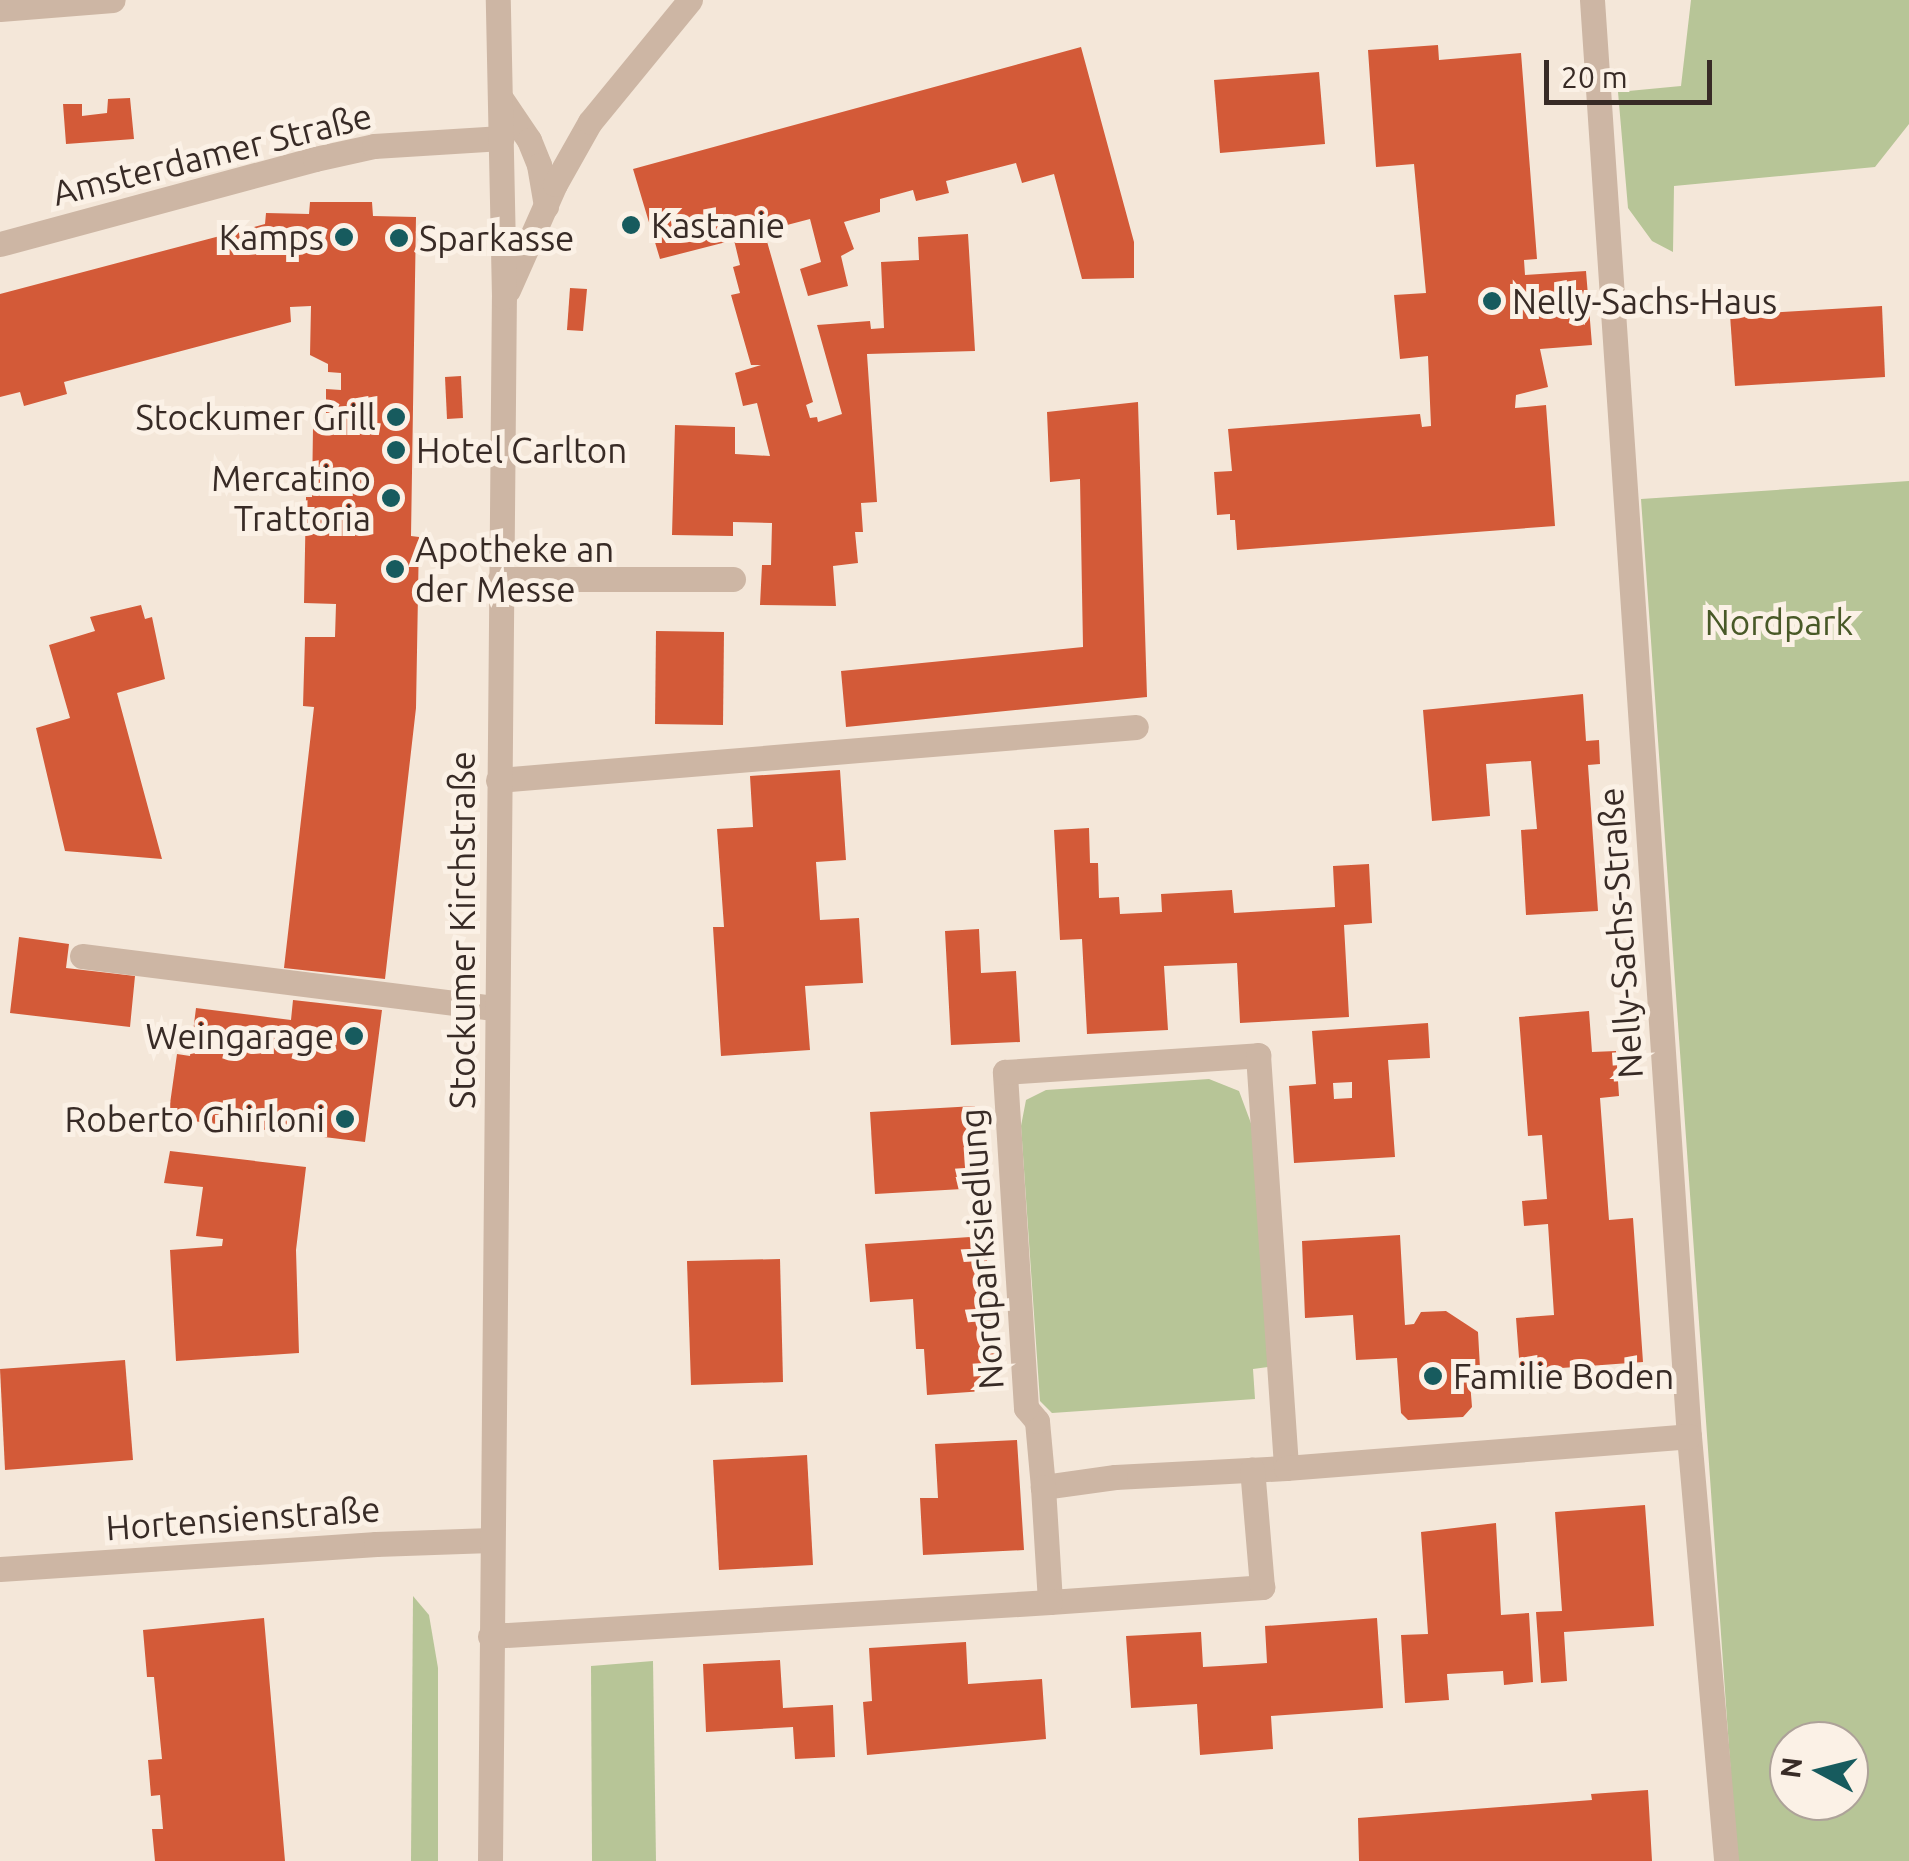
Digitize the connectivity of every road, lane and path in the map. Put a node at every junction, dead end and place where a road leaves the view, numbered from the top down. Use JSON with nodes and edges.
{"nodes":[{"id":1,"x":113,"y":0,"type":"edge"},
{"id":2,"x":498,"y":0,"type":"edge"},
{"id":3,"x":690,"y":0,"type":"edge"},
{"id":4,"x":1592,"y":0,"type":"edge"},
{"id":5,"x":0,"y":9,"type":"edge"},
{"id":6,"x":502,"y":100,"type":"junction"},
{"id":7,"x":502,"y":138,"type":"junction"},
{"id":8,"x":546,"y":206,"type":"junction"},
{"id":9,"x":0,"y":244,"type":"edge"},
{"id":10,"x":504,"y":298,"type":"junction"},
{"id":11,"x":500,"y":579,"type":"junction"},
{"id":12,"x":732,"y":579,"type":"dead end"},
{"id":13,"x":1136,"y":727,"type":"dead end"},
{"id":14,"x":498,"y":780,"type":"junction"},
{"id":15,"x":82,"y":956,"type":"dead end"},
{"id":16,"x":496,"y":1008,"type":"junction"},
{"id":17,"x":1689,"y":1436,"type":"junction"},
{"id":18,"x":1286,"y":1468,"type":"junction"},
{"id":19,"x":1252,"y":1469,"type":"junction"},
{"id":20,"x":1043,"y":1487,"type":"junction"},
{"id":21,"x":490,"y":1540,"type":"junction"},
{"id":22,"x":0,"y":1569,"type":"edge"},
{"id":23,"x":1050,"y":1602,"type":"junction"},
{"id":24,"x":490,"y":1636,"type":"junction"},
{"id":25,"x":490,"y":1861,"type":"edge"},
{"id":26,"x":1726,"y":1861,"type":"edge"}],
"edges":[{"from":1,"to":5,"type":"street"},
{"from":2,"to":6,"type":"street","name":"Stockumer Kirchstraße"},
{"from":3,"to":8,"type":"street"},
{"from":4,"to":17,"type":"street","name":"Nelly-Sachs-Straße"},
{"from":6,"to":7,"type":"street","name":"Stockumer Kirchstraße"},
{"from":6,"to":8,"type":"street"},
{"from":7,"to":9,"type":"street","name":"Amsterdamer Straße"},
{"from":7,"to":10,"type":"street","name":"Stockumer Kirchstraße"},
{"from":8,"to":10,"type":"street"},
{"from":10,"to":11,"type":"street","name":"Stockumer Kirchstraße"},
{"from":11,"to":12,"type":"street"},
{"from":11,"to":14,"type":"street","name":"Stockumer Kirchstraße"},
{"from":13,"to":14,"type":"street"},
{"from":14,"to":16,"type":"street","name":"Stockumer Kirchstraße"},
{"from":15,"to":16,"type":"street"},
{"from":16,"to":21,"type":"street","name":"Stockumer Kirchstraße"},
{"from":17,"to":18,"type":"street"},
{"from":17,"to":26,"type":"street","name":"Nelly-Sachs-Straße"},
{"from":18,"to":19,"type":"street"},
{"from":18,"to":20,"type":"street","name":"Nordparksiedlung"},
{"from":19,"to":20,"type":"street"},
{"from":19,"to":23,"type":"street"},
{"from":20,"to":23,"type":"street","name":"Nordparksiedlung"},
{"from":21,"to":22,"type":"street","name":"Hortensienstraße"},
{"from":21,"to":24,"type":"street","name":"Stockumer Kirchstraße"},
{"from":23,"to":24,"type":"street"},
{"from":24,"to":25,"type":"street","name":"Stockumer Kirchstraße"}]}
